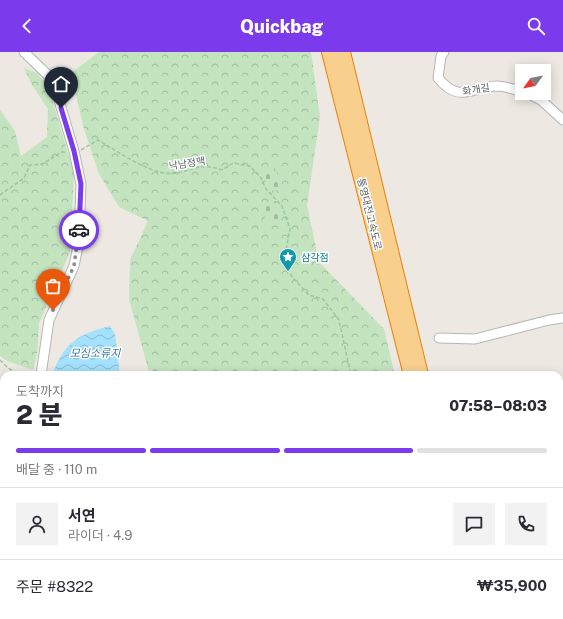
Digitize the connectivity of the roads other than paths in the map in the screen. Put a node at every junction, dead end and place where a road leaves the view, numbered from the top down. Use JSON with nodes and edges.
{"nodes":[{"id":1,"x":24,"y":52,"type":"edge"},
{"id":2,"x":329,"y":52,"type":"edge"},
{"id":3,"x":343,"y":52,"type":"edge"},
{"id":4,"x":444,"y":52,"type":"edge"},
{"id":5,"x":515,"y":90,"type":"edge"},
{"id":6,"x":542,"y":100,"type":"edge"},
{"id":7,"x":563,"y":120,"type":"edge"},
{"id":8,"x":563,"y":318,"type":"edge"},
{"id":9,"x":438,"y":338,"type":"dead end"},
{"id":10,"x":42,"y":371,"type":"edge"},
{"id":11,"x":410,"y":371,"type":"edge"},
{"id":12,"x":421,"y":371,"type":"edge"}],
"edges":[{"from":1,"to":10,"type":"street"},
{"from":2,"to":11,"type":"highway","name":"통영대전고속도로"},
{"from":3,"to":12,"type":"highway","name":"통영대전고속도로"},
{"from":4,"to":5,"type":"street","name":"화개길"},
{"from":6,"to":7,"type":"street"},
{"from":8,"to":9,"type":"street"}]}
